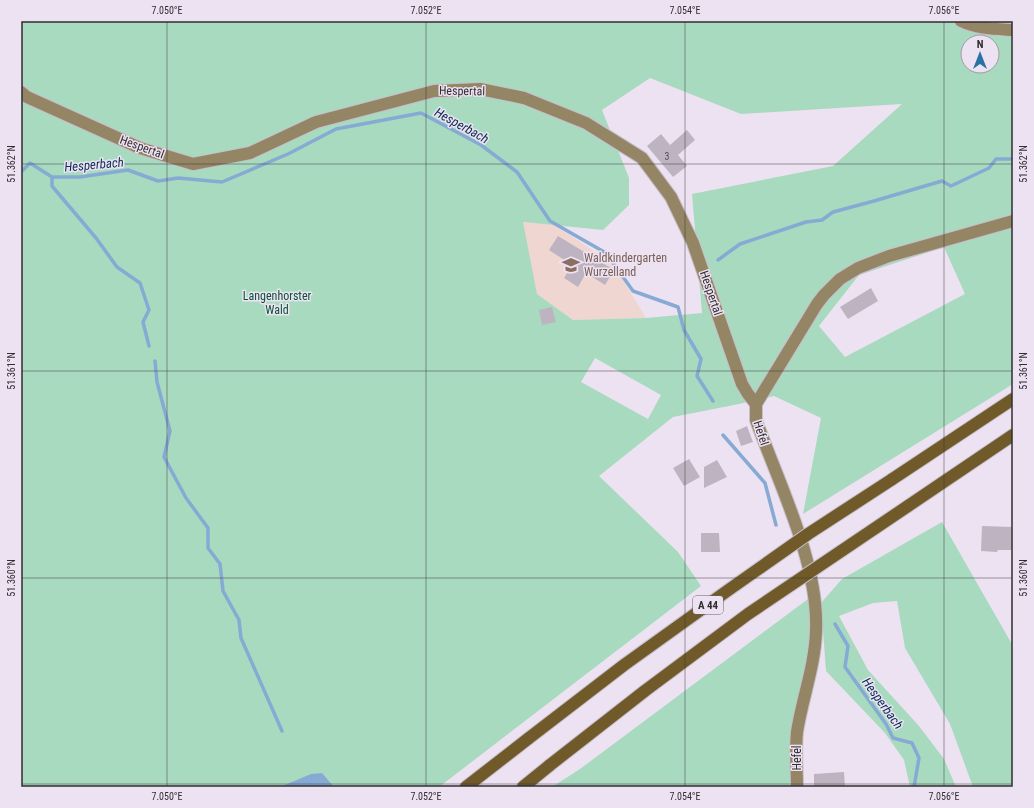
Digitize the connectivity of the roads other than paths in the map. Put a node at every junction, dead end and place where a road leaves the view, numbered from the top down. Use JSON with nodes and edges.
{"nodes":[{"id":1,"x":962,"y":21,"type":"edge"},
{"id":2,"x":1013,"y":30,"type":"edge"},
{"id":3,"x":21,"y":92,"type":"edge"},
{"id":4,"x":1013,"y":221,"type":"edge"},
{"id":5,"x":1013,"y":399,"type":"edge"},
{"id":6,"x":756,"y":404,"type":"junction"},
{"id":7,"x":1013,"y":435,"type":"edge"},
{"id":8,"x":466,"y":787,"type":"edge"},
{"id":9,"x":523,"y":787,"type":"edge"},
{"id":10,"x":797,"y":787,"type":"edge"}],
"edges":[{"from":1,"to":2,"type":"main road"},
{"from":3,"to":6,"type":"main road","name":"Hespertal"},
{"from":4,"to":6,"type":"main road","name":"Hefel"},
{"from":5,"to":8,"type":"highway","number":"A 44","bridge":true},
{"from":6,"to":10,"type":"main road","name":"Hefel"},
{"from":7,"to":9,"type":"highway","number":"A 44","bridge":true}]}
